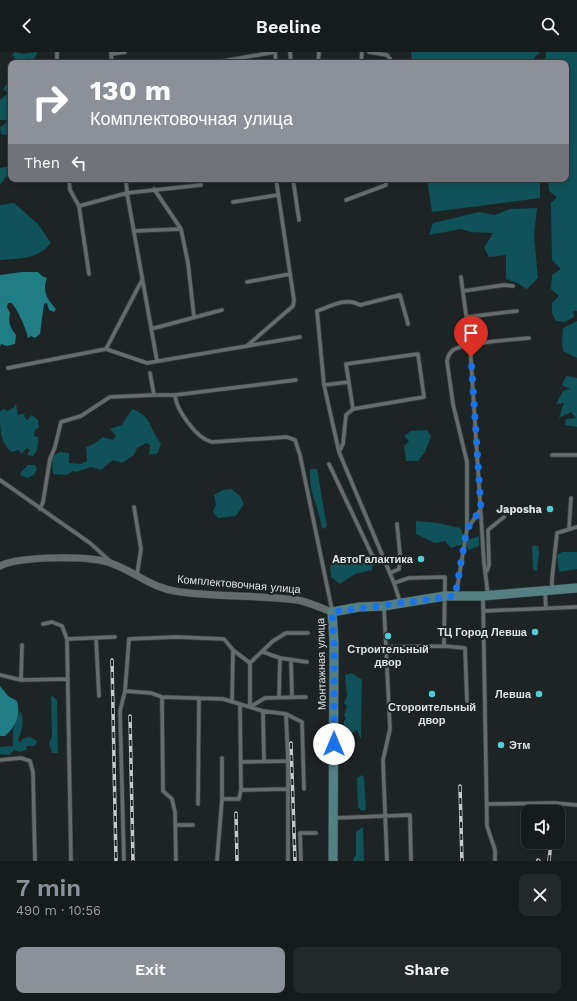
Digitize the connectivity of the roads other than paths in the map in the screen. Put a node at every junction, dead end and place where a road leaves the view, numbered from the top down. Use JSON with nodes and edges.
{"nodes":[{"id":1,"x":125,"y":52,"type":"edge"},
{"id":2,"x":369,"y":52,"type":"edge"},
{"id":3,"x":111,"y":53,"type":"edge"},
{"id":4,"x":229,"y":60,"type":"edge"},
{"id":5,"x":275,"y":60,"type":"edge"},
{"id":6,"x":391,"y":60,"type":"edge"},
{"id":7,"x":69,"y":182,"type":"edge"},
{"id":8,"x":126,"y":182,"type":"edge"},
{"id":9,"x":276,"y":182,"type":"edge"},
{"id":10,"x":294,"y":182,"type":"edge"},
{"id":11,"x":386,"y":182,"type":"edge"},
{"id":12,"x":201,"y":185,"type":"dead end"},
{"id":13,"x":154,"y":189,"type":"junction"},
{"id":14,"x":126,"y":193,"type":"junction"},
{"id":15,"x":278,"y":195,"type":"junction"},
{"id":16,"x":346,"y":200,"type":"dead end"},
{"id":17,"x":233,"y":202,"type":"dead end"},
{"id":18,"x":79,"y":206,"type":"junction"},
{"id":19,"x":300,"y":220,"type":"dead end"},
{"id":20,"x":181,"y":229,"type":"junction"},
{"id":21,"x":134,"y":231,"type":"junction"},
{"id":22,"x":89,"y":274,"type":"dead end"},
{"id":23,"x":290,"y":274,"type":"junction"},
{"id":24,"x":461,"y":277,"type":"dead end"},
{"id":25,"x":142,"y":280,"type":"junction"},
{"id":26,"x":247,"y":282,"type":"dead end"},
{"id":27,"x":513,"y":286,"type":"dead end"},
{"id":28,"x":463,"y":291,"type":"junction"},
{"id":29,"x":222,"y":310,"type":"dead end"},
{"id":30,"x":516,"y":311,"type":"dead end"},
{"id":31,"x":194,"y":317,"type":"junction"},
{"id":32,"x":467,"y":317,"type":"junction"},
{"id":33,"x":408,"y":324,"type":"dead end"},
{"id":34,"x":151,"y":329,"type":"junction"},
{"id":35,"x":300,"y":337,"type":"dead end"},
{"id":36,"x":528,"y":338,"type":"dead end"},
{"id":37,"x":470,"y":345,"type":"junction"},
{"id":38,"x":248,"y":346,"type":"junction"},
{"id":39,"x":106,"y":349,"type":"junction"},
{"id":40,"x":157,"y":361,"type":"junction"},
{"id":41,"x":8,"y":368,"type":"dead end"},
{"id":42,"x":150,"y":373,"type":"dead end"},
{"id":43,"x":296,"y":380,"type":"dead end"},
{"id":44,"x":349,"y":382,"type":"junction"},
{"id":45,"x":324,"y":385,"type":"junction"},
{"id":46,"x":154,"y":394,"type":"junction"},
{"id":47,"x":175,"y":395,"type":"junction"},
{"id":48,"x":353,"y":409,"type":"junction"},
{"id":49,"x":339,"y":452,"type":"junction"},
{"id":50,"x":552,"y":455,"type":"dead end"},
{"id":51,"x":577,"y":455,"type":"edge"},
{"id":52,"x":329,"y":464,"type":"dead end"},
{"id":53,"x":0,"y":480,"type":"edge"},
{"id":54,"x":571,"y":498,"type":"dead end"},
{"id":55,"x":134,"y":508,"type":"dead end"},
{"id":56,"x":40,"y":509,"type":"junction"},
{"id":57,"x":481,"y":509,"type":"junction"},
{"id":58,"x":504,"y":517,"type":"dead end"},
{"id":59,"x":397,"y":524,"type":"dead end"},
{"id":60,"x":577,"y":527,"type":"edge"},
{"id":61,"x":569,"y":528,"type":"junction"},
{"id":62,"x":467,"y":529,"type":"junction"},
{"id":63,"x":112,"y":563,"type":"junction"},
{"id":64,"x":386,"y":564,"type":"junction"},
{"id":65,"x":0,"y":566,"type":"edge"},
{"id":66,"x":486,"y":572,"type":"junction"},
{"id":67,"x":390,"y":573,"type":"junction"},
{"id":68,"x":137,"y":575,"type":"junction"},
{"id":69,"x":394,"y":583,"type":"junction"},
{"id":70,"x":577,"y":588,"type":"edge"},
{"id":71,"x":548,"y":591,"type":"junction"},
{"id":72,"x":445,"y":596,"type":"junction"},
{"id":73,"x":455,"y":596,"type":"junction"},
{"id":74,"x":485,"y":596,"type":"junction"},
{"id":75,"x":400,"y":602,"type":"junction"},
{"id":76,"x":384,"y":606,"type":"junction"},
{"id":77,"x":577,"y":607,"type":"edge"},
{"id":78,"x":546,"y":608,"type":"junction"},
{"id":79,"x":483,"y":611,"type":"junction"},
{"id":80,"x":332,"y":612,"type":"junction"},
{"id":81,"x":43,"y":624,"type":"dead end"},
{"id":82,"x":308,"y":633,"type":"dead end"},
{"id":83,"x":115,"y":637,"type":"dead end"},
{"id":84,"x":96,"y":638,"type":"junction"},
{"id":85,"x":67,"y":639,"type":"junction"},
{"id":86,"x":22,"y":646,"type":"dead end"},
{"id":87,"x":444,"y":646,"type":"junction"},
{"id":88,"x":387,"y":647,"type":"junction"},
{"id":89,"x":233,"y":650,"type":"junction"},
{"id":90,"x":263,"y":652,"type":"junction"},
{"id":91,"x":280,"y":658,"type":"junction"},
{"id":92,"x":291,"y":660,"type":"junction"},
{"id":93,"x":307,"y":662,"type":"dead end"},
{"id":94,"x":250,"y":663,"type":"junction"},
{"id":95,"x":0,"y":675,"type":"edge"},
{"id":96,"x":68,"y":679,"type":"junction"},
{"id":97,"x":21,"y":680,"type":"junction"},
{"id":98,"x":125,"y":691,"type":"junction"},
{"id":99,"x":99,"y":696,"type":"dead end"},
{"id":100,"x":162,"y":697,"type":"junction"},
{"id":101,"x":279,"y":697,"type":"junction"},
{"id":102,"x":292,"y":697,"type":"junction"},
{"id":103,"x":306,"y":697,"type":"dead end"},
{"id":104,"x":199,"y":698,"type":"junction"},
{"id":105,"x":467,"y":701,"type":"dead end"},
{"id":106,"x":232,"y":702,"type":"junction"},
{"id":107,"x":240,"y":704,"type":"junction"},
{"id":108,"x":250,"y":707,"type":"junction"},
{"id":109,"x":263,"y":711,"type":"junction"},
{"id":110,"x":286,"y":714,"type":"junction"},
{"id":111,"x":222,"y":758,"type":"dead end"},
{"id":112,"x":0,"y":760,"type":"edge"},
{"id":113,"x":264,"y":761,"type":"junction"},
{"id":114,"x":288,"y":761,"type":"junction"},
{"id":115,"x":241,"y":762,"type":"junction"},
{"id":116,"x":288,"y":789,"type":"junction"},
{"id":117,"x":304,"y":789,"type":"dead end"},
{"id":118,"x":241,"y":790,"type":"junction"},
{"id":119,"x":222,"y":799,"type":"junction"},
{"id":120,"x":198,"y":804,"type":"dead end"},
{"id":121,"x":487,"y":804,"type":"junction"},
{"id":122,"x":577,"y":805,"type":"edge"},
{"id":123,"x":386,"y":816,"type":"junction"},
{"id":124,"x":333,"y":818,"type":"junction"},
{"id":125,"x":176,"y":825,"type":"junction"},
{"id":126,"x":193,"y":825,"type":"dead end"},
{"id":127,"x":316,"y":833,"type":"dead end"},
{"id":128,"x":35,"y":861,"type":"edge"},
{"id":129,"x":71,"y":861,"type":"edge"},
{"id":130,"x":124,"y":861,"type":"edge"},
{"id":131,"x":176,"y":861,"type":"edge"},
{"id":132,"x":217,"y":861,"type":"edge"},
{"id":133,"x":288,"y":861,"type":"edge"},
{"id":134,"x":301,"y":861,"type":"edge"},
{"id":135,"x":333,"y":861,"type":"edge"},
{"id":136,"x":387,"y":861,"type":"edge"},
{"id":137,"x":411,"y":861,"type":"edge"},
{"id":138,"x":496,"y":861,"type":"edge"}],
"edges":[{"from":1,"to":3,"type":"lane"},
{"from":2,"to":6,"type":"lane"},
{"from":4,"to":5,"type":"lane"},
{"from":7,"to":18,"type":"lane"},
{"from":8,"to":14,"type":"lane"},
{"from":9,"to":15,"type":"lane"},
{"from":10,"to":19,"type":"lane"},
{"from":11,"to":16,"type":"lane"},
{"from":12,"to":13,"type":"lane"},
{"from":13,"to":14,"type":"lane"},
{"from":13,"to":20,"type":"lane"},
{"from":14,"to":18,"type":"lane"},
{"from":14,"to":21,"type":"lane"},
{"from":15,"to":17,"type":"lane"},
{"from":15,"to":23,"type":"lane"},
{"from":18,"to":22,"type":"lane"},
{"from":20,"to":21,"type":"lane"},
{"from":20,"to":31,"type":"lane"},
{"from":21,"to":25,"type":"lane"},
{"from":23,"to":26,"type":"lane"},
{"from":23,"to":38,"type":"lane"},
{"from":24,"to":28,"type":"lane"},
{"from":25,"to":34,"type":"lane"},
{"from":25,"to":39,"type":"lane"},
{"from":27,"to":28,"type":"lane"},
{"from":28,"to":32,"type":"lane"},
{"from":29,"to":31,"type":"lane"},
{"from":30,"to":32,"type":"lane"},
{"from":31,"to":34,"type":"lane"},
{"from":32,"to":37,"type":"lane"},
{"from":33,"to":45,"type":"lane"},
{"from":34,"to":40,"type":"lane"},
{"from":35,"to":38,"type":"lane"},
{"from":36,"to":37,"type":"lane"},
{"from":37,"to":57,"type":"lane"},
{"from":37,"to":62,"type":"lane"},
{"from":38,"to":40,"type":"lane"},
{"from":39,"to":40,"type":"lane"},
{"from":39,"to":41,"type":"lane"},
{"from":42,"to":46,"type":"lane"},
{"from":43,"to":47,"type":"lane"},
{"from":44,"to":45,"type":"lane"},
{"from":44,"to":48,"type":"lane"},
{"from":44,"to":48,"type":"lane"},
{"from":45,"to":49,"type":"lane"},
{"from":46,"to":47,"type":"lane"},
{"from":46,"to":56,"type":"lane"},
{"from":47,"to":80,"type":"lane"},
{"from":48,"to":49,"type":"lane"},
{"from":49,"to":64,"type":"lane"},
{"from":50,"to":51,"type":"lane"},
{"from":52,"to":64,"type":"lane"},
{"from":53,"to":56,"type":"lane"},
{"from":54,"to":61,"type":"lane"},
{"from":55,"to":68,"type":"lane"},
{"from":56,"to":63,"type":"lane"},
{"from":57,"to":62,"type":"lane"},
{"from":57,"to":66,"type":"lane"},
{"from":58,"to":66,"type":"lane"},
{"from":59,"to":67,"type":"lane"},
{"from":60,"to":61,"type":"lane"},
{"from":61,"to":71,"type":"lane"},
{"from":62,"to":73,"type":"lane"},
{"from":63,"to":65,"type":"street","name":"Комплектовочная улица"},
{"from":63,"to":68,"type":"street","name":"Комплектовочная улица"},
{"from":64,"to":67,"type":"lane"},
{"from":66,"to":74,"type":"lane"},
{"from":67,"to":69,"type":"lane"},
{"from":68,"to":80,"type":"street","name":"Комплектовочная улица"},
{"from":69,"to":72,"type":"lane"},
{"from":69,"to":75,"type":"lane"},
{"from":70,"to":71,"type":"street"},
{"from":71,"to":74,"type":"street"},
{"from":71,"to":78,"type":"lane"},
{"from":72,"to":73,"type":"street"},
{"from":72,"to":75,"type":"street"},
{"from":72,"to":87,"type":"lane"},
{"from":73,"to":74,"type":"street"},
{"from":74,"to":79,"type":"lane"},
{"from":75,"to":76,"type":"street"},
{"from":76,"to":80,"type":"street"},
{"from":76,"to":88,"type":"lane"},
{"from":77,"to":78,"type":"lane"},
{"from":78,"to":79,"type":"lane"},
{"from":79,"to":121,"type":"lane"},
{"from":80,"to":124,"type":"street","name":"Монтажная улица"},
{"from":81,"to":85,"type":"lane"},
{"from":82,"to":90,"type":"lane"},
{"from":83,"to":84,"type":"lane"},
{"from":84,"to":85,"type":"lane"},
{"from":84,"to":99,"type":"lane"},
{"from":85,"to":96,"type":"lane"},
{"from":86,"to":97,"type":"lane"},
{"from":87,"to":88,"type":"lane"},
{"from":87,"to":105,"type":"lane"},
{"from":88,"to":123,"type":"lane"},
{"from":89,"to":94,"type":"lane"},
{"from":89,"to":98,"type":"lane"},
{"from":89,"to":106,"type":"lane"},
{"from":90,"to":91,"type":"lane"},
{"from":90,"to":94,"type":"lane"},
{"from":91,"to":92,"type":"lane"},
{"from":91,"to":101,"type":"lane"},
{"from":92,"to":93,"type":"lane"},
{"from":92,"to":102,"type":"lane"},
{"from":94,"to":108,"type":"lane"},
{"from":95,"to":97,"type":"lane"},
{"from":96,"to":97,"type":"lane"},
{"from":96,"to":129,"type":"lane"},
{"from":98,"to":100,"type":"lane"},
{"from":98,"to":130,"type":"lane"},
{"from":100,"to":104,"type":"lane"},
{"from":100,"to":125,"type":"lane"},
{"from":101,"to":102,"type":"lane"},
{"from":101,"to":108,"type":"lane"},
{"from":102,"to":103,"type":"lane"},
{"from":104,"to":106,"type":"lane"},
{"from":104,"to":120,"type":"lane"},
{"from":106,"to":107,"type":"lane"},
{"from":107,"to":108,"type":"lane"},
{"from":107,"to":115,"type":"lane"},
{"from":108,"to":109,"type":"lane"},
{"from":109,"to":110,"type":"lane"},
{"from":109,"to":113,"type":"lane"},
{"from":110,"to":114,"type":"lane"},
{"from":110,"to":117,"type":"lane"},
{"from":111,"to":119,"type":"lane"},
{"from":112,"to":128,"type":"lane"},
{"from":113,"to":114,"type":"lane"},
{"from":113,"to":115,"type":"lane"},
{"from":114,"to":116,"type":"lane"},
{"from":115,"to":118,"type":"lane"},
{"from":116,"to":118,"type":"lane"},
{"from":116,"to":133,"type":"lane"},
{"from":118,"to":119,"type":"lane"},
{"from":119,"to":132,"type":"lane"},
{"from":121,"to":122,"type":"lane"},
{"from":121,"to":138,"type":"lane"},
{"from":123,"to":124,"type":"lane"},
{"from":123,"to":136,"type":"lane"},
{"from":123,"to":137,"type":"lane"},
{"from":124,"to":135,"type":"street","name":"Монтажная улица"},
{"from":125,"to":126,"type":"lane"},
{"from":125,"to":131,"type":"lane"},
{"from":127,"to":134,"type":"lane"}]}
